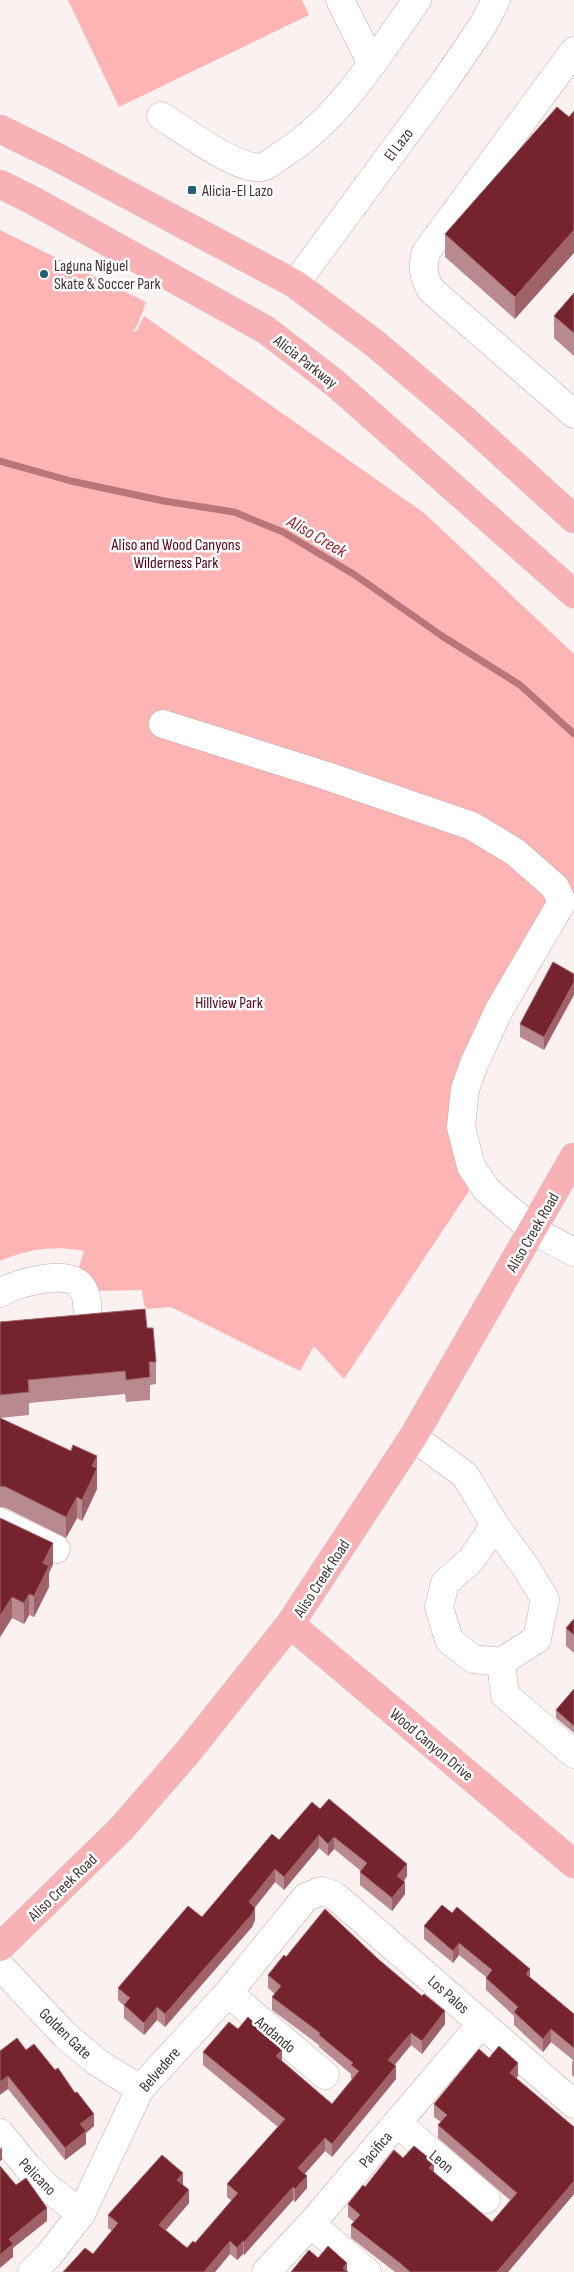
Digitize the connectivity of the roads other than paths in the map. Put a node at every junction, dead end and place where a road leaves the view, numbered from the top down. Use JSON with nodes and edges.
{"nodes":[{"id":1,"x":340,"y":0,"type":"edge"},
{"id":2,"x":496,"y":0,"type":"edge"},
{"id":3,"x":414,"y":1,"type":"edge"},
{"id":4,"x":574,"y":51,"type":"edge"},
{"id":5,"x":372,"y":64,"type":"junction"},
{"id":6,"x":161,"y":116,"type":"dead end"},
{"id":7,"x":0,"y":129,"type":"edge"},
{"id":8,"x":0,"y":184,"type":"edge"},
{"id":9,"x":295,"y":284,"type":"junction"},
{"id":10,"x":574,"y":414,"type":"edge"},
{"id":11,"x":574,"y":519,"type":"edge"},
{"id":12,"x":574,"y":594,"type":"edge"},
{"id":13,"x":163,"y":724,"type":"dead end"},
{"id":14,"x":574,"y":1158,"type":"edge"},
{"id":15,"x":534,"y":1230,"type":"junction"},
{"id":16,"x":574,"y":1252,"type":"edge"},
{"id":17,"x":0,"y":1294,"type":"edge"},
{"id":18,"x":116,"y":1319,"type":"edge"},
{"id":19,"x":88,"y":1321,"type":"junction"},
{"id":20,"x":59,"y":1324,"type":"edge"},
{"id":21,"x":413,"y":1437,"type":"junction"},
{"id":22,"x":0,"y":1522,"type":"edge"},
{"id":23,"x":495,"y":1525,"type":"junction"},
{"id":24,"x":56,"y":1549,"type":"dead end"},
{"id":25,"x":290,"y":1624,"type":"junction"},
{"id":26,"x":501,"y":1662,"type":"junction"},
{"id":27,"x":574,"y":1754,"type":"edge"},
{"id":28,"x":574,"y":1864,"type":"edge"},
{"id":29,"x":321,"y":1891,"type":"joint"},
{"id":30,"x":0,"y":1947,"type":"edge"},
{"id":31,"x":0,"y":1966,"type":"edge"},
{"id":32,"x":228,"y":1993,"type":"junction"},
{"id":33,"x":482,"y":2023,"type":"junction"},
{"id":34,"x":325,"y":2075,"type":"dead end"},
{"id":35,"x":140,"y":2089,"type":"junction"},
{"id":36,"x":574,"y":2104,"type":"edge"},
{"id":37,"x":397,"y":2123,"type":"junction"},
{"id":38,"x":0,"y":2133,"type":"edge"},
{"id":39,"x":486,"y":2199,"type":"dead end"},
{"id":40,"x":81,"y":2214,"type":"junction"},
{"id":41,"x":311,"y":2224,"type":"junction"},
{"id":42,"x":32,"y":2272,"type":"edge"},
{"id":43,"x":266,"y":2272,"type":"edge"},
{"id":44,"x":367,"y":2272,"type":"edge"}],
"edges":[{"from":1,"to":5,"type":"street"},
{"from":2,"to":9,"type":"street","name":"El Lazo"},
{"from":3,"to":5,"type":"street"},
{"from":4,"to":10,"type":"street"},
{"from":5,"to":6,"type":"street"},
{"from":7,"to":9,"type":"main road"},
{"from":8,"to":12,"type":"main road","name":"Alicia Parkway"},
{"from":9,"to":11,"type":"main road"},
{"from":13,"to":15,"type":"street"},
{"from":14,"to":15,"type":"main road","name":"Aliso Creek Road"},
{"from":15,"to":16,"type":"street"},
{"from":15,"to":21,"type":"main road","name":"Aliso Creek Road"},
{"from":17,"to":19,"type":"street"},
{"from":18,"to":19,"type":"street"},
{"from":19,"to":20,"type":"street"},
{"from":21,"to":23,"type":"street"},
{"from":21,"to":25,"type":"main road","name":"Aliso Creek Road"},
{"from":22,"to":24,"type":"street"},
{"from":23,"to":26,"type":"street"},
{"from":23,"to":26,"type":"street"},
{"from":25,"to":28,"type":"main road","name":"Wood Canyon Drive"},
{"from":25,"to":30,"type":"main road","name":"Aliso Creek Road"},
{"from":26,"to":27,"type":"street"},
{"from":29,"to":32,"type":"street","name":"Belvedere"},
{"from":29,"to":33,"type":"street","name":"Los Palos"},
{"from":31,"to":35,"type":"street","name":"Golden Gate"},
{"from":32,"to":34,"type":"street","name":"Andando"},
{"from":32,"to":35,"type":"street","name":"Belvedere"},
{"from":33,"to":36,"type":"street","name":"Los Palos"},
{"from":33,"to":37,"type":"street","name":"Pacifica"},
{"from":35,"to":40,"type":"street","name":"Belvedere"},
{"from":37,"to":39,"type":"street","name":"Leon"},
{"from":37,"to":41,"type":"street","name":"Pacifica"},
{"from":38,"to":40,"type":"street","name":"Pelicano"},
{"from":40,"to":42,"type":"street","name":"Belvedere"},
{"from":41,"to":43,"type":"street","name":"Pacifica"},
{"from":41,"to":44,"type":"street"}]}
